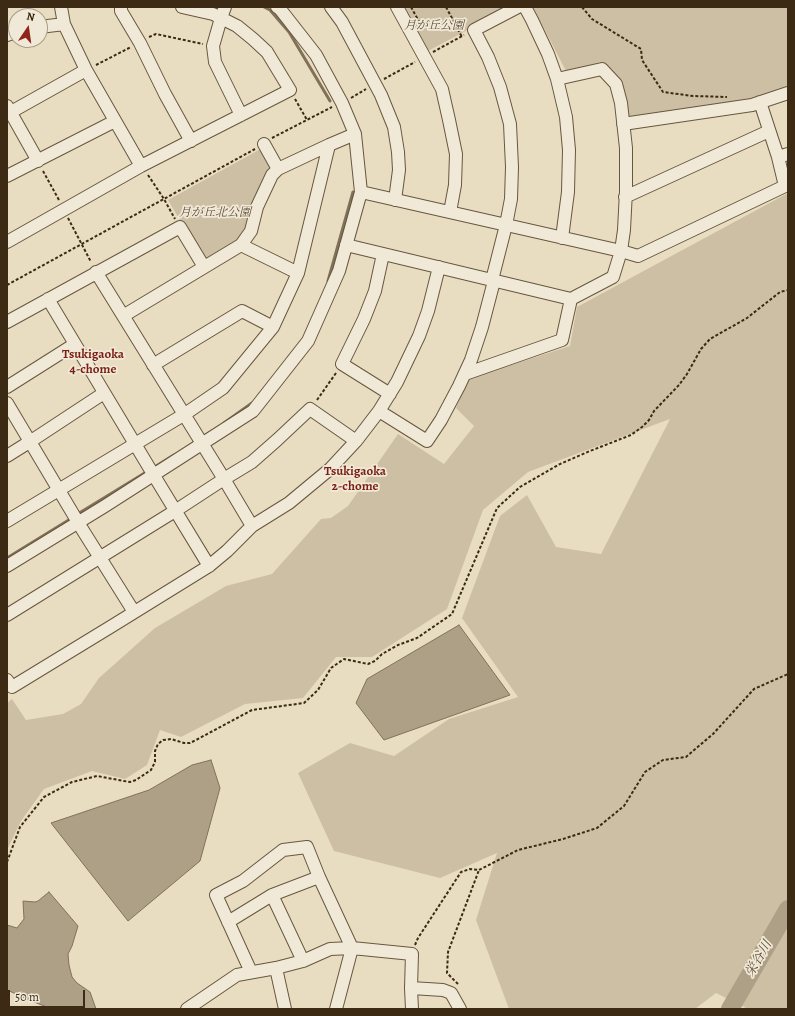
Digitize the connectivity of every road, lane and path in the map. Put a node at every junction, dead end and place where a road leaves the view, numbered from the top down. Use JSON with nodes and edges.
{"nodes":[{"id":1,"x":61,"y":7,"type":"edge"},
{"id":2,"x":121,"y":7,"type":"edge"},
{"id":3,"x":182,"y":7,"type":"edge"},
{"id":4,"x":277,"y":7,"type":"edge"},
{"id":5,"x":331,"y":7,"type":"edge"},
{"id":6,"x":396,"y":7,"type":"edge"},
{"id":7,"x":411,"y":7,"type":"edge"},
{"id":8,"x":446,"y":7,"type":"edge"},
{"id":9,"x":518,"y":7,"type":"edge"},
{"id":10,"x":525,"y":7,"type":"edge"},
{"id":11,"x":582,"y":7,"type":"edge"},
{"id":12,"x":223,"y":13,"type":"edge"},
{"id":13,"x":64,"y":24,"type":"junction"},
{"id":14,"x":48,"y":26,"type":"edge"},
{"id":15,"x":422,"y":28,"type":"dead end"},
{"id":16,"x":474,"y":30,"type":"junction"},
{"id":17,"x":462,"y":37,"type":"junction"},
{"id":18,"x":424,"y":57,"type":"junction"},
{"id":19,"x":86,"y":70,"type":"junction"},
{"id":20,"x":557,"y":79,"type":"junction"},
{"id":21,"x":375,"y":84,"type":"junction"},
{"id":22,"x":290,"y":90,"type":"junction"},
{"id":23,"x":788,"y":93,"type":"edge"},
{"id":24,"x":729,"y":97,"type":"dead end"},
{"id":25,"x":345,"y":101,"type":"junction"},
{"id":26,"x":760,"y":102,"type":"junction"},
{"id":27,"x":9,"y":109,"type":"edge"},
{"id":28,"x":242,"y":115,"type":"junction"},
{"id":29,"x":307,"y":120,"type":"junction"},
{"id":30,"x":115,"y":121,"type":"junction"},
{"id":31,"x":623,"y":124,"type":"junction"},
{"id":32,"x":769,"y":131,"type":"junction"},
{"id":33,"x":355,"y":134,"type":"junction"},
{"id":34,"x":191,"y":141,"type":"junction"},
{"id":35,"x":264,"y":144,"type":"junction"},
{"id":36,"x":329,"y":145,"type":"junction"},
{"id":37,"x":783,"y":156,"type":"edge"},
{"id":38,"x":38,"y":161,"type":"junction"},
{"id":39,"x":141,"y":166,"type":"junction"},
{"id":40,"x":278,"y":169,"type":"junction"},
{"id":41,"x":7,"y":176,"type":"edge"},
{"id":42,"x":361,"y":192,"type":"junction"},
{"id":43,"x":625,"y":197,"type":"junction"},
{"id":44,"x":164,"y":199,"type":"junction"},
{"id":45,"x":395,"y":200,"type":"junction"},
{"id":46,"x":450,"y":212,"type":"junction"},
{"id":47,"x":506,"y":225,"type":"junction"},
{"id":48,"x":180,"y":227,"type":"junction"},
{"id":49,"x":562,"y":238,"type":"junction"},
{"id":50,"x":7,"y":242,"type":"edge"},
{"id":51,"x":241,"y":245,"type":"junction"},
{"id":52,"x":346,"y":245,"type":"junction"},
{"id":53,"x":621,"y":252,"type":"junction"},
{"id":54,"x":383,"y":254,"type":"junction"},
{"id":55,"x":204,"y":267,"type":"junction"},
{"id":56,"x":439,"y":268,"type":"junction"},
{"id":57,"x":96,"y":272,"type":"junction"},
{"id":58,"x":298,"y":273,"type":"junction"},
{"id":59,"x":493,"y":280,"type":"junction"},
{"id":60,"x":7,"y":285,"type":"edge"},
{"id":61,"x":788,"y":290,"type":"edge"},
{"id":62,"x":48,"y":299,"type":"junction"},
{"id":63,"x":571,"y":299,"type":"junction"},
{"id":64,"x":123,"y":316,"type":"junction"},
{"id":65,"x":7,"y":322,"type":"edge"},
{"id":66,"x":273,"y":327,"type":"junction"},
{"id":67,"x":75,"y":344,"type":"junction"},
{"id":68,"x":342,"y":364,"type":"junction"},
{"id":69,"x":153,"y":365,"type":"junction"},
{"id":70,"x":465,"y":374,"type":"junction"},
{"id":71,"x":7,"y":387,"type":"edge"},
{"id":72,"x":104,"y":393,"type":"junction"},
{"id":73,"x":390,"y":394,"type":"junction"},
{"id":74,"x":7,"y":403,"type":"edge"},
{"id":75,"x":310,"y":409,"type":"junction"},
{"id":76,"x":379,"y":411,"type":"junction"},
{"id":77,"x":185,"y":414,"type":"junction"},
{"id":78,"x":356,"y":441,"type":"junction"},
{"id":79,"x":31,"y":442,"type":"junction"},
{"id":80,"x":134,"y":444,"type":"junction"},
{"id":81,"x":202,"y":444,"type":"junction"},
{"id":82,"x":7,"y":456,"type":"edge"},
{"id":83,"x":153,"y":475,"type":"junction"},
{"id":84,"x":224,"y":479,"type":"junction"},
{"id":85,"x":59,"y":490,"type":"junction"},
{"id":86,"x":175,"y":511,"type":"junction"},
{"id":87,"x":7,"y":521,"type":"edge"},
{"id":88,"x":78,"y":522,"type":"junction"},
{"id":89,"x":252,"y":526,"type":"junction"},
{"id":90,"x":100,"y":557,"type":"junction"},
{"id":91,"x":7,"y":566,"type":"edge"},
{"id":92,"x":209,"y":566,"type":"junction"},
{"id":93,"x":134,"y":612,"type":"junction"},
{"id":94,"x":7,"y":615,"type":"edge"},
{"id":95,"x":788,"y":674,"type":"edge"},
{"id":96,"x":9,"y":686,"type":"edge"},
{"id":97,"x":7,"y":862,"type":"edge"},
{"id":98,"x":479,"y":870,"type":"junction"},
{"id":99,"x":319,"y":877,"type":"junction"},
{"id":100,"x":272,"y":895,"type":"junction"},
{"id":101,"x":228,"y":922,"type":"junction"},
{"id":102,"x":352,"y":948,"type":"junction"},
{"id":103,"x":412,"y":954,"type":"junction"},
{"id":104,"x":303,"y":961,"type":"junction"},
{"id":105,"x":276,"y":968,"type":"junction"},
{"id":106,"x":251,"y":972,"type":"junction"},
{"id":107,"x":460,"y":986,"type":"dead end"},
{"id":108,"x":411,"y":988,"type":"junction"},
{"id":109,"x":187,"y":1009,"type":"edge"},
{"id":110,"x":285,"y":1009,"type":"edge"},
{"id":111,"x":336,"y":1009,"type":"edge"},
{"id":112,"x":412,"y":1009,"type":"edge"},
{"id":113,"x":460,"y":1009,"type":"edge"}],
"edges":[{"from":1,"to":13,"type":"street"},
{"from":2,"to":34,"type":"street"},
{"from":3,"to":12,"type":"street"},
{"from":4,"to":25,"type":"street"},
{"from":5,"to":21,"type":"street"},
{"from":6,"to":18,"type":"street"},
{"from":7,"to":15,"type":"path"},
{"from":8,"to":17,"type":"path"},
{"from":9,"to":16,"type":"street"},
{"from":10,"to":20,"type":"street"},
{"from":11,"to":24,"type":"path"},
{"from":12,"to":22,"type":"street"},
{"from":12,"to":28,"type":"street"},
{"from":13,"to":14,"type":"street"},
{"from":13,"to":19,"type":"street"},
{"from":16,"to":17,"type":"path"},
{"from":16,"to":47,"type":"street"},
{"from":17,"to":18,"type":"path"},
{"from":18,"to":21,"type":"path"},
{"from":18,"to":46,"type":"street"},
{"from":19,"to":27,"type":"street"},
{"from":19,"to":30,"type":"street"},
{"from":20,"to":31,"type":"street"},
{"from":20,"to":49,"type":"street"},
{"from":21,"to":25,"type":"path"},
{"from":21,"to":45,"type":"street"},
{"from":22,"to":28,"type":"street"},
{"from":22,"to":29,"type":"path"},
{"from":23,"to":26,"type":"street"},
{"from":25,"to":29,"type":"path"},
{"from":25,"to":33,"type":"street"},
{"from":26,"to":31,"type":"street"},
{"from":26,"to":32,"type":"street"},
{"from":27,"to":38,"type":"street"},
{"from":28,"to":34,"type":"street"},
{"from":29,"to":35,"type":"path"},
{"from":30,"to":38,"type":"street"},
{"from":30,"to":39,"type":"street"},
{"from":31,"to":43,"type":"street"},
{"from":32,"to":37,"type":"street"},
{"from":32,"to":43,"type":"street"},
{"from":33,"to":36,"type":"street"},
{"from":33,"to":42,"type":"street"},
{"from":34,"to":39,"type":"street"},
{"from":35,"to":40,"type":"street"},
{"from":35,"to":44,"type":"path"},
{"from":36,"to":40,"type":"street"},
{"from":36,"to":58,"type":"street"},
{"from":37,"to":53,"type":"street"},
{"from":38,"to":41,"type":"street"},
{"from":39,"to":44,"type":"path"},
{"from":39,"to":50,"type":"street"},
{"from":40,"to":51,"type":"street"},
{"from":42,"to":45,"type":"street"},
{"from":42,"to":52,"type":"street"},
{"from":43,"to":53,"type":"street"},
{"from":44,"to":48,"type":"path"},
{"from":44,"to":60,"type":"path"},
{"from":45,"to":46,"type":"street"},
{"from":46,"to":47,"type":"street"},
{"from":47,"to":49,"type":"street"},
{"from":47,"to":59,"type":"street"},
{"from":48,"to":55,"type":"street"},
{"from":48,"to":57,"type":"street"},
{"from":49,"to":53,"type":"street"},
{"from":51,"to":55,"type":"street"},
{"from":51,"to":58,"type":"street"},
{"from":52,"to":54,"type":"street"},
{"from":52,"to":81,"type":"street"},
{"from":53,"to":63,"type":"street"},
{"from":54,"to":56,"type":"street"},
{"from":54,"to":68,"type":"street"},
{"from":55,"to":64,"type":"street"},
{"from":56,"to":59,"type":"street"},
{"from":56,"to":73,"type":"street"},
{"from":57,"to":62,"type":"street"},
{"from":57,"to":64,"type":"street"},
{"from":58,"to":66,"type":"street"},
{"from":59,"to":63,"type":"street"},
{"from":59,"to":70,"type":"street"},
{"from":61,"to":97,"type":"path"},
{"from":62,"to":65,"type":"street"},
{"from":62,"to":67,"type":"street"},
{"from":63,"to":70,"type":"street"},
{"from":64,"to":69,"type":"street"},
{"from":66,"to":69,"type":"street"},
{"from":66,"to":77,"type":"street"},
{"from":67,"to":71,"type":"street"},
{"from":67,"to":72,"type":"street"},
{"from":68,"to":73,"type":"street"},
{"from":68,"to":75,"type":"path"},
{"from":69,"to":77,"type":"street"},
{"from":70,"to":76,"type":"street"},
{"from":72,"to":79,"type":"street"},
{"from":72,"to":80,"type":"street"},
{"from":73,"to":76,"type":"street"},
{"from":74,"to":79,"type":"street"},
{"from":75,"to":78,"type":"street"},
{"from":75,"to":84,"type":"street"},
{"from":76,"to":78,"type":"street"},
{"from":77,"to":80,"type":"street"},
{"from":77,"to":81,"type":"street"},
{"from":78,"to":89,"type":"street"},
{"from":79,"to":82,"type":"street"},
{"from":79,"to":85,"type":"street"},
{"from":80,"to":83,"type":"street"},
{"from":80,"to":85,"type":"street"},
{"from":81,"to":83,"type":"street"},
{"from":81,"to":84,"type":"street"},
{"from":83,"to":86,"type":"street"},
{"from":83,"to":88,"type":"street"},
{"from":84,"to":86,"type":"street"},
{"from":84,"to":89,"type":"street"},
{"from":85,"to":87,"type":"street"},
{"from":85,"to":88,"type":"street"},
{"from":86,"to":90,"type":"street"},
{"from":86,"to":92,"type":"street"},
{"from":88,"to":90,"type":"street"},
{"from":88,"to":91,"type":"street"},
{"from":89,"to":92,"type":"street"},
{"from":90,"to":93,"type":"street"},
{"from":90,"to":94,"type":"street"},
{"from":92,"to":93,"type":"street"},
{"from":93,"to":96,"type":"street"},
{"from":95,"to":98,"type":"path"},
{"from":98,"to":103,"type":"path"},
{"from":98,"to":107,"type":"path"},
{"from":99,"to":100,"type":"street"},
{"from":99,"to":101,"type":"street"},
{"from":99,"to":102,"type":"street"},
{"from":100,"to":101,"type":"street"},
{"from":100,"to":104,"type":"street"},
{"from":101,"to":106,"type":"street"},
{"from":102,"to":103,"type":"street"},
{"from":102,"to":104,"type":"street"},
{"from":102,"to":111,"type":"street"},
{"from":103,"to":108,"type":"street"},
{"from":104,"to":105,"type":"street"},
{"from":105,"to":106,"type":"street"},
{"from":105,"to":110,"type":"street"},
{"from":106,"to":109,"type":"street"},
{"from":108,"to":112,"type":"street"},
{"from":108,"to":113,"type":"street"}]}
